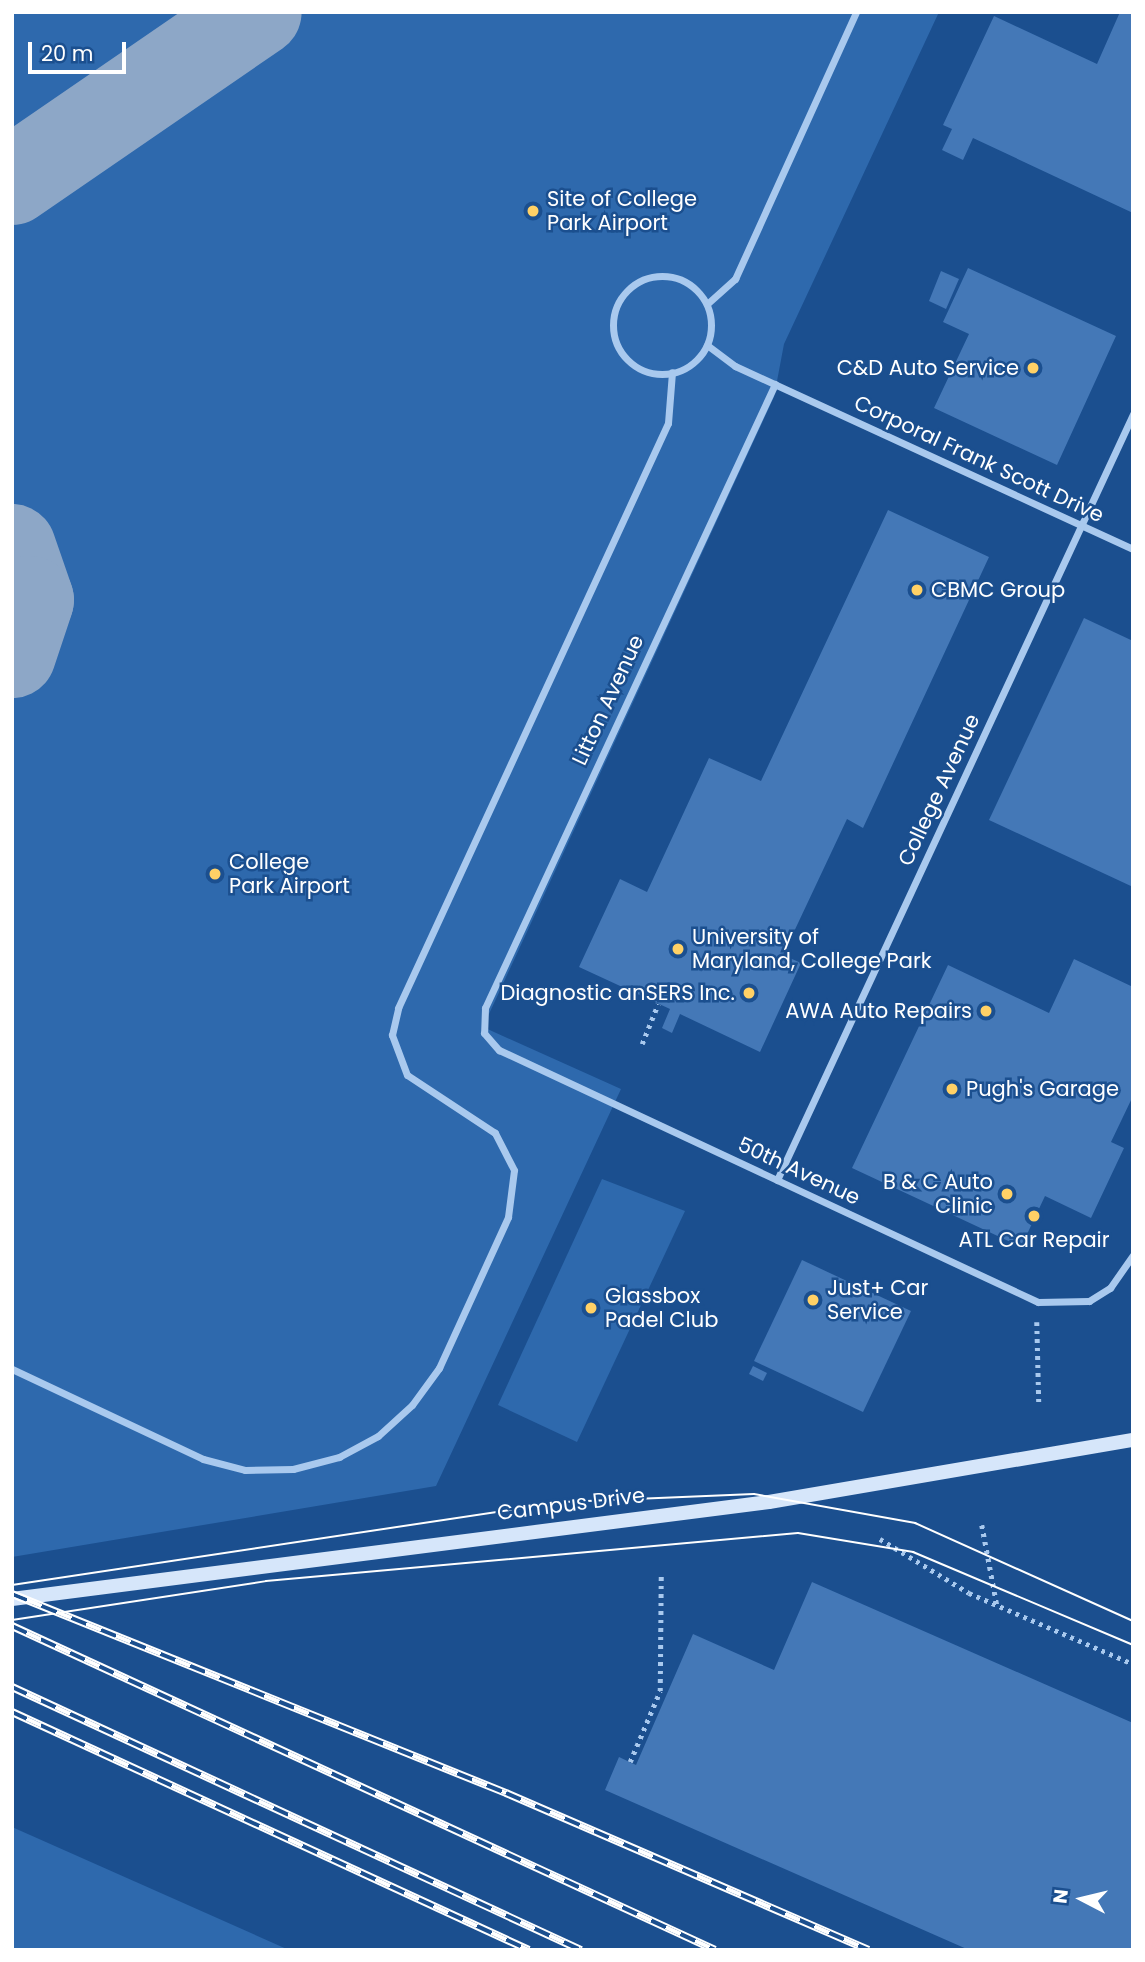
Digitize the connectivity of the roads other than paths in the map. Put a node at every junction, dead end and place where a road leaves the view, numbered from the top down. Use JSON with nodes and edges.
{"nodes":[{"id":1,"x":856,"y":12,"type":"edge"},
{"id":2,"x":707,"y":304,"type":"junction"},
{"id":3,"x":707,"y":345,"type":"junction"},
{"id":4,"x":672,"y":372,"type":"junction"},
{"id":5,"x":775,"y":384,"type":"junction"},
{"id":6,"x":1133,"y":414,"type":"edge"},
{"id":7,"x":1081,"y":525,"type":"junction"},
{"id":8,"x":1133,"y":549,"type":"edge"},
{"id":9,"x":484,"y":1033,"type":"joint"},
{"id":10,"x":778,"y":1180,"type":"junction"},
{"id":11,"x":1133,"y":1255,"type":"edge"},
{"id":12,"x":12,"y":1369,"type":"edge"},
{"id":13,"x":1133,"y":1440,"type":"edge"},
{"id":14,"x":12,"y":1598,"type":"edge"}],
"edges":[{"from":1,"to":2,"type":"street"},
{"from":2,"to":3,"type":"street"},
{"from":2,"to":4,"type":"street"},
{"from":3,"to":4,"type":"street"},
{"from":3,"to":5,"type":"street","name":"Corporal Frank Scott Drive"},
{"from":4,"to":12,"type":"street"},
{"from":5,"to":7,"type":"street","name":"Corporal Frank Scott Drive"},
{"from":5,"to":9,"type":"street","name":"Litton Avenue"},
{"from":6,"to":7,"type":"street","name":"College Avenue"},
{"from":7,"to":8,"type":"street","name":"Corporal Frank Scott Drive"},
{"from":7,"to":10,"type":"street","name":"College Avenue"},
{"from":9,"to":10,"type":"street","name":"50th Avenue"},
{"from":10,"to":11,"type":"street","name":"50th Avenue"},
{"from":13,"to":14,"type":"main road","name":"Campus Drive"}]}
